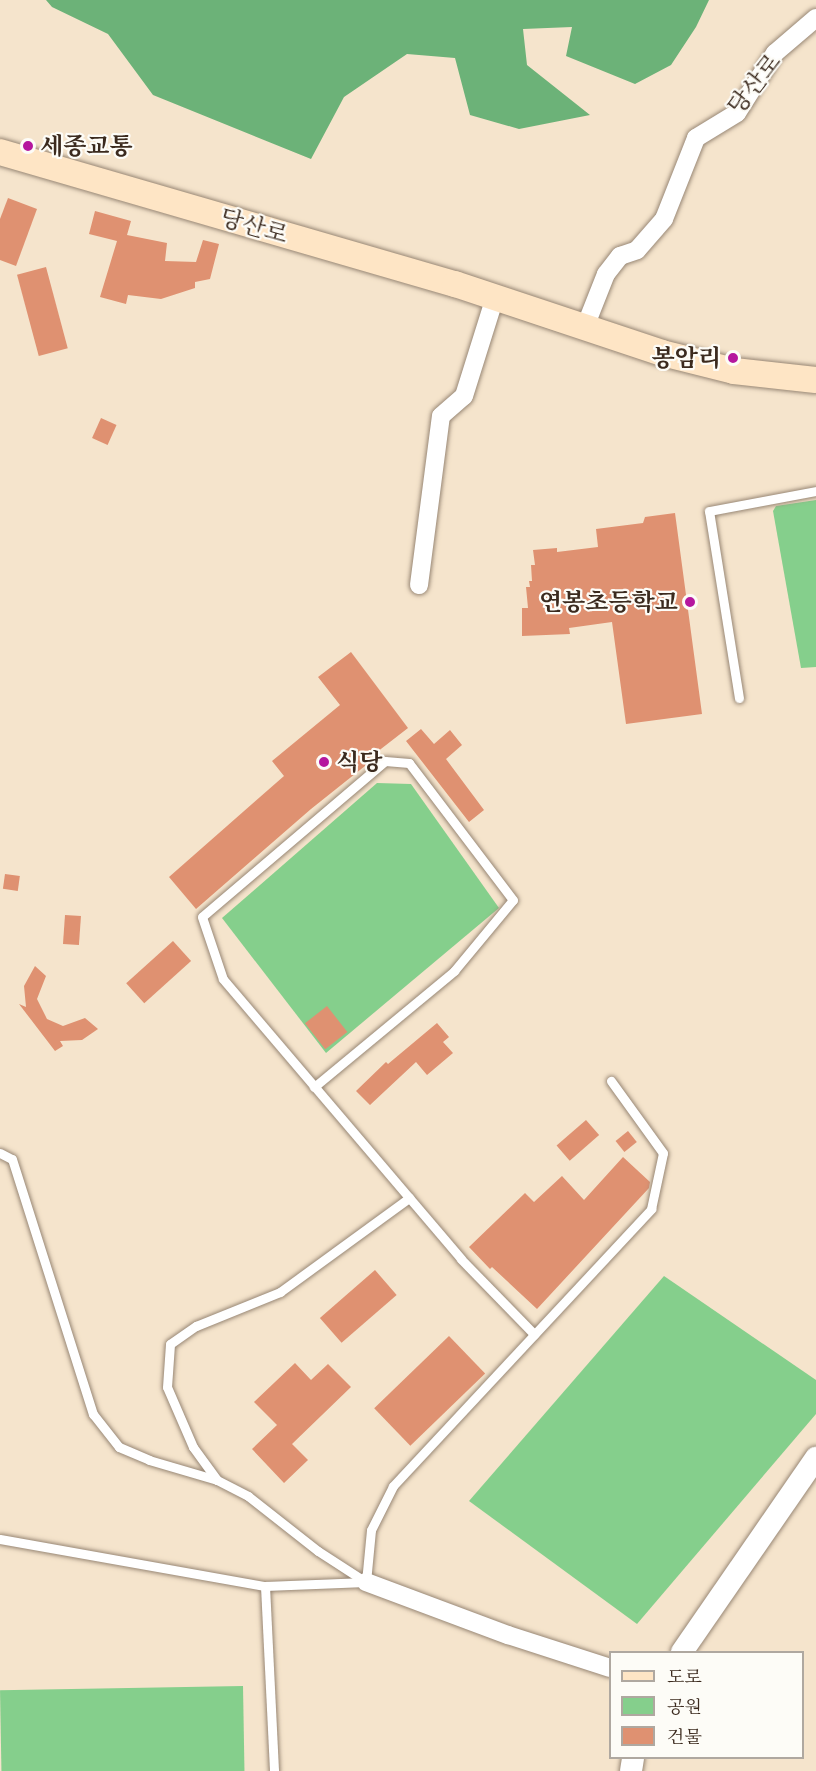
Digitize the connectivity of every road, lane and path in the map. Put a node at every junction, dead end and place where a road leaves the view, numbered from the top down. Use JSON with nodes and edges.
{"nodes":[{"id":1,"x":816,"y":18,"type":"edge"},
{"id":2,"x":4,"y":157,"type":"edge"},
{"id":3,"x":495,"y":297,"type":"junction"},
{"id":4,"x":585,"y":327,"type":"junction"},
{"id":5,"x":816,"y":380,"type":"edge"},
{"id":6,"x":816,"y":491,"type":"edge"},
{"id":7,"x":419,"y":585,"type":"dead end"},
{"id":8,"x":739,"y":698,"type":"dead end"},
{"id":9,"x":611,"y":1082,"type":"dead end"},
{"id":10,"x":314,"y":1087,"type":"junction"},
{"id":11,"x":0,"y":1153,"type":"edge"},
{"id":12,"x":409,"y":1198,"type":"junction"},
{"id":13,"x":534,"y":1334,"type":"junction"},
{"id":14,"x":816,"y":1458,"type":"edge"},
{"id":15,"x":217,"y":1480,"type":"junction"},
{"id":16,"x":0,"y":1539,"type":"edge"},
{"id":17,"x":366,"y":1582,"type":"junction"},
{"id":18,"x":265,"y":1586,"type":"junction"},
{"id":19,"x":683,"y":1651,"type":"edge"},
{"id":20,"x":609,"y":1668,"type":"edge"},
{"id":21,"x":274,"y":1771,"type":"edge"}],
"edges":[{"from":1,"to":4,"type":"street","name":"당산로"},
{"from":2,"to":3,"type":"main road","name":"당산로"},
{"from":3,"to":4,"type":"main road","name":"당산로"},
{"from":3,"to":7,"type":"street"},
{"from":4,"to":5,"type":"main road","name":"당산로"},
{"from":6,"to":8,"type":"lane"},
{"from":9,"to":13,"type":"lane"},
{"from":10,"to":10,"type":"lane"},
{"from":10,"to":12,"type":"lane"},
{"from":11,"to":15,"type":"lane"},
{"from":12,"to":13,"type":"lane"},
{"from":12,"to":15,"type":"lane"},
{"from":13,"to":17,"type":"lane"},
{"from":14,"to":19,"type":"street"},
{"from":15,"to":17,"type":"lane"},
{"from":16,"to":18,"type":"lane"},
{"from":17,"to":18,"type":"lane"},
{"from":17,"to":20,"type":"street"},
{"from":18,"to":21,"type":"lane"}]}
